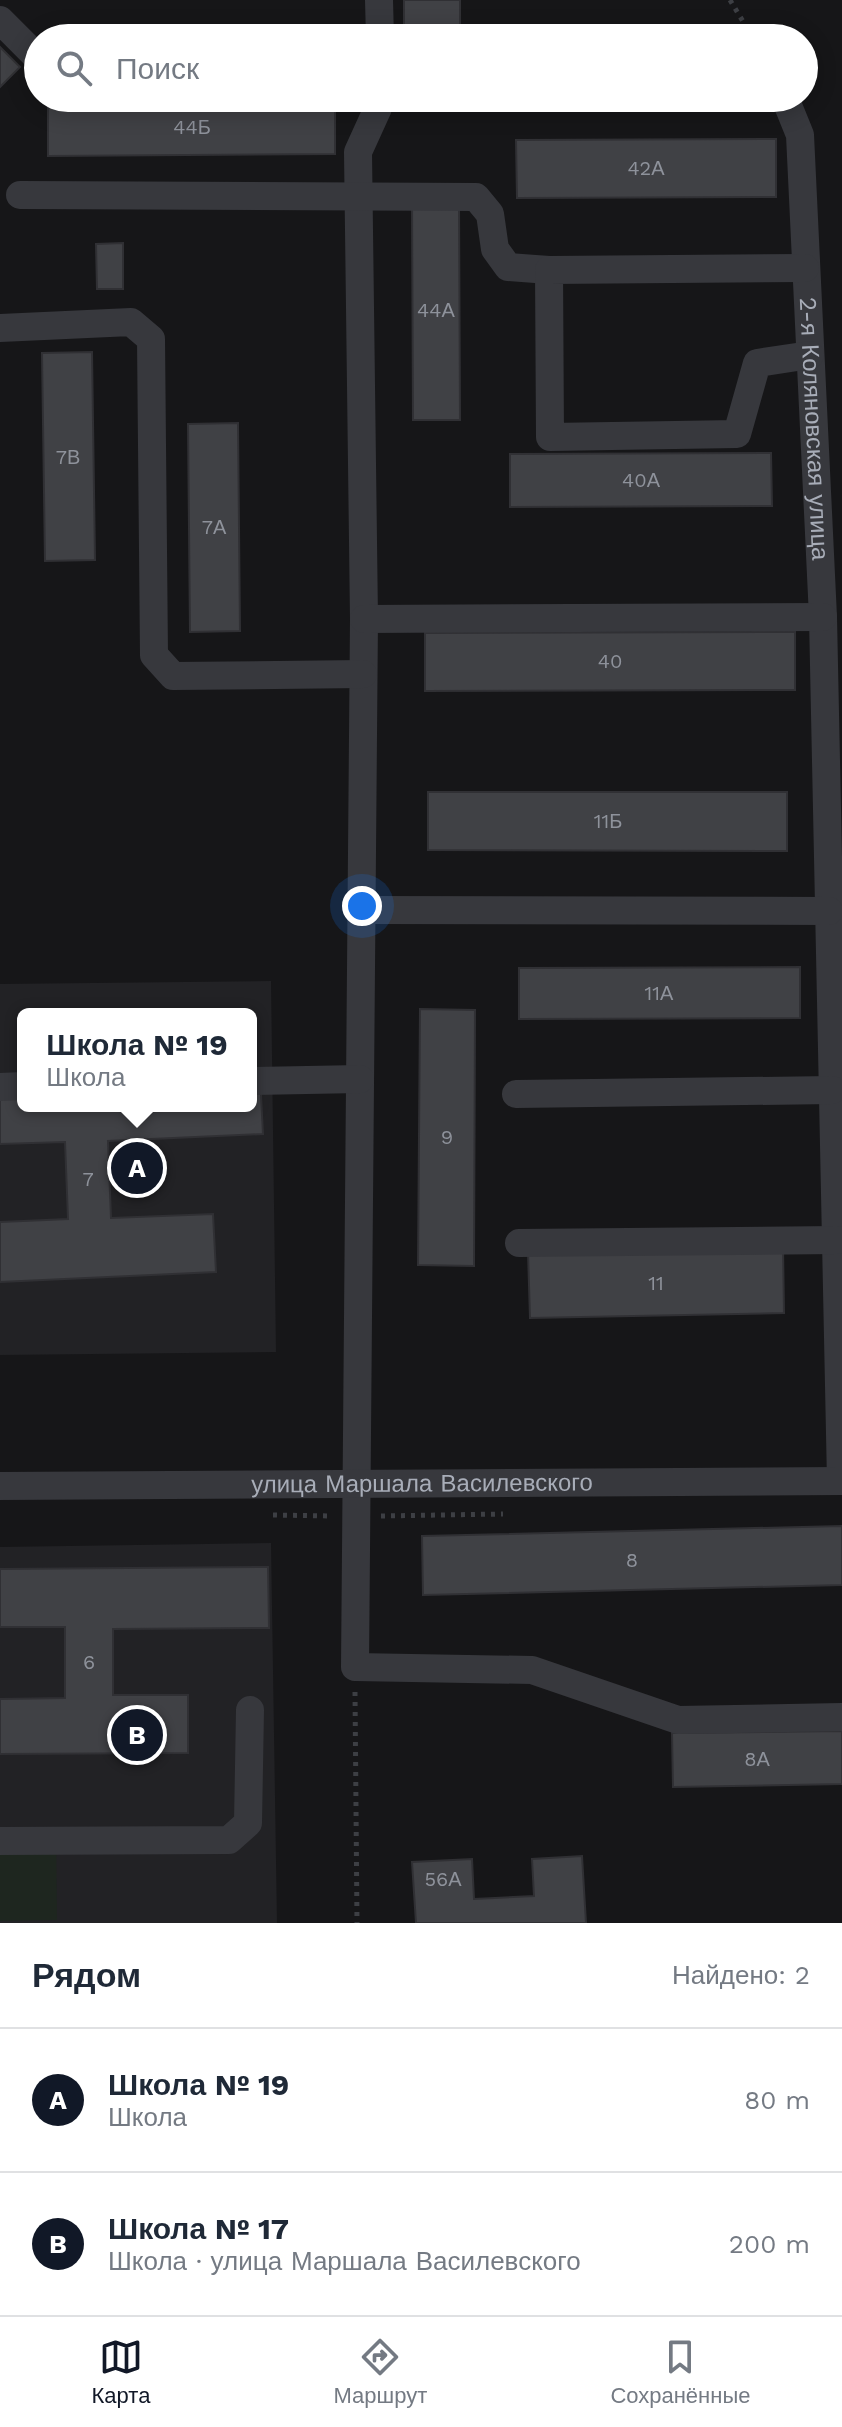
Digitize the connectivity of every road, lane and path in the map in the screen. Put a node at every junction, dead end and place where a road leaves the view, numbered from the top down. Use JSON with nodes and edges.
{"nodes":[{"id":1,"x":379,"y":0,"type":"edge"},
{"id":2,"x":730,"y":0,"type":"edge"},
{"id":3,"x":0,"y":20,"type":"edge"},
{"id":4,"x":380,"y":24,"type":"edge"},
{"id":5,"x":745,"y":24,"type":"edge"},
{"id":6,"x":24,"y":44,"type":"edge"},
{"id":7,"x":376,"y":112,"type":"edge"},
{"id":8,"x":791,"y":112,"type":"edge"},
{"id":9,"x":20,"y":195,"type":"dead end"},
{"id":10,"x":360,"y":197,"type":"junction"},
{"id":11,"x":805,"y":268,"type":"junction"},
{"id":12,"x":549,"y":270,"type":"junction"},
{"id":13,"x":0,"y":328,"type":"edge"},
{"id":14,"x":810,"y":355,"type":"junction"},
{"id":15,"x":823,"y":617,"type":"junction"},
{"id":16,"x":364,"y":619,"type":"junction"},
{"id":17,"x":363,"y":674,"type":"junction"},
{"id":18,"x":834,"y":765,"type":"edge"},
{"id":19,"x":362,"y":910,"type":"junction"},
{"id":20,"x":829,"y":911,"type":"junction"},
{"id":21,"x":836,"y":953,"type":"edge"},
{"id":22,"x":360,"y":1079,"type":"junction"},
{"id":23,"x":257,"y":1081,"type":"edge"},
{"id":24,"x":832,"y":1090,"type":"junction"},
{"id":25,"x":516,"y":1094,"type":"dead end"},
{"id":26,"x":839,"y":1189,"type":"edge"},
{"id":27,"x":519,"y":1243,"type":"dead end"},
{"id":28,"x":839,"y":1252,"type":"edge"},
{"id":29,"x":842,"y":1481,"type":"edge"},
{"id":30,"x":358,"y":1484,"type":"junction"},
{"id":31,"x":0,"y":1486,"type":"edge"},
{"id":32,"x":355,"y":1667,"type":"junction"},
{"id":33,"x":250,"y":1710,"type":"dead end"},
{"id":34,"x":842,"y":1717,"type":"edge"},
{"id":35,"x":0,"y":1841,"type":"edge"},
{"id":36,"x":357,"y":1923,"type":"edge"}],
"edges":[{"from":1,"to":4,"type":"street"},
{"from":2,"to":5,"type":"path"},
{"from":3,"to":6,"type":"street"},
{"from":7,"to":10,"type":"street"},
{"from":8,"to":11,"type":"street","name":"2-я Коляновская улица"},
{"from":9,"to":10,"type":"street"},
{"from":10,"to":12,"type":"street"},
{"from":10,"to":16,"type":"street"},
{"from":11,"to":12,"type":"street"},
{"from":11,"to":14,"type":"street","name":"2-я Коляновская улица"},
{"from":12,"to":14,"type":"street"},
{"from":13,"to":17,"type":"street"},
{"from":14,"to":15,"type":"street","name":"2-я Коляновская улица"},
{"from":15,"to":16,"type":"street"},
{"from":15,"to":18,"type":"street","name":"2-я Коляновская улица"},
{"from":16,"to":17,"type":"street"},
{"from":17,"to":19,"type":"street"},
{"from":18,"to":20,"type":"street","name":"2-я Коляновская улица"},
{"from":19,"to":20,"type":"street"},
{"from":19,"to":22,"type":"street"},
{"from":20,"to":21,"type":"street","name":"2-я Коляновская улица"},
{"from":21,"to":24,"type":"street","name":"2-я Коляновская улица"},
{"from":22,"to":23,"type":"street"},
{"from":22,"to":30,"type":"street"},
{"from":24,"to":25,"type":"street"},
{"from":24,"to":26,"type":"street","name":"2-я Коляновская улица"},
{"from":26,"to":28,"type":"street","name":"2-я Коляновская улица"},
{"from":27,"to":28,"type":"street"},
{"from":28,"to":29,"type":"street","name":"2-я Коляновская улица"},
{"from":29,"to":30,"type":"street","name":"улица Маршала Василевского"},
{"from":30,"to":31,"type":"street","name":"улица Маршала Василевского"},
{"from":30,"to":32,"type":"street"},
{"from":32,"to":34,"type":"street"},
{"from":32,"to":36,"type":"path"},
{"from":33,"to":35,"type":"street"}]}
